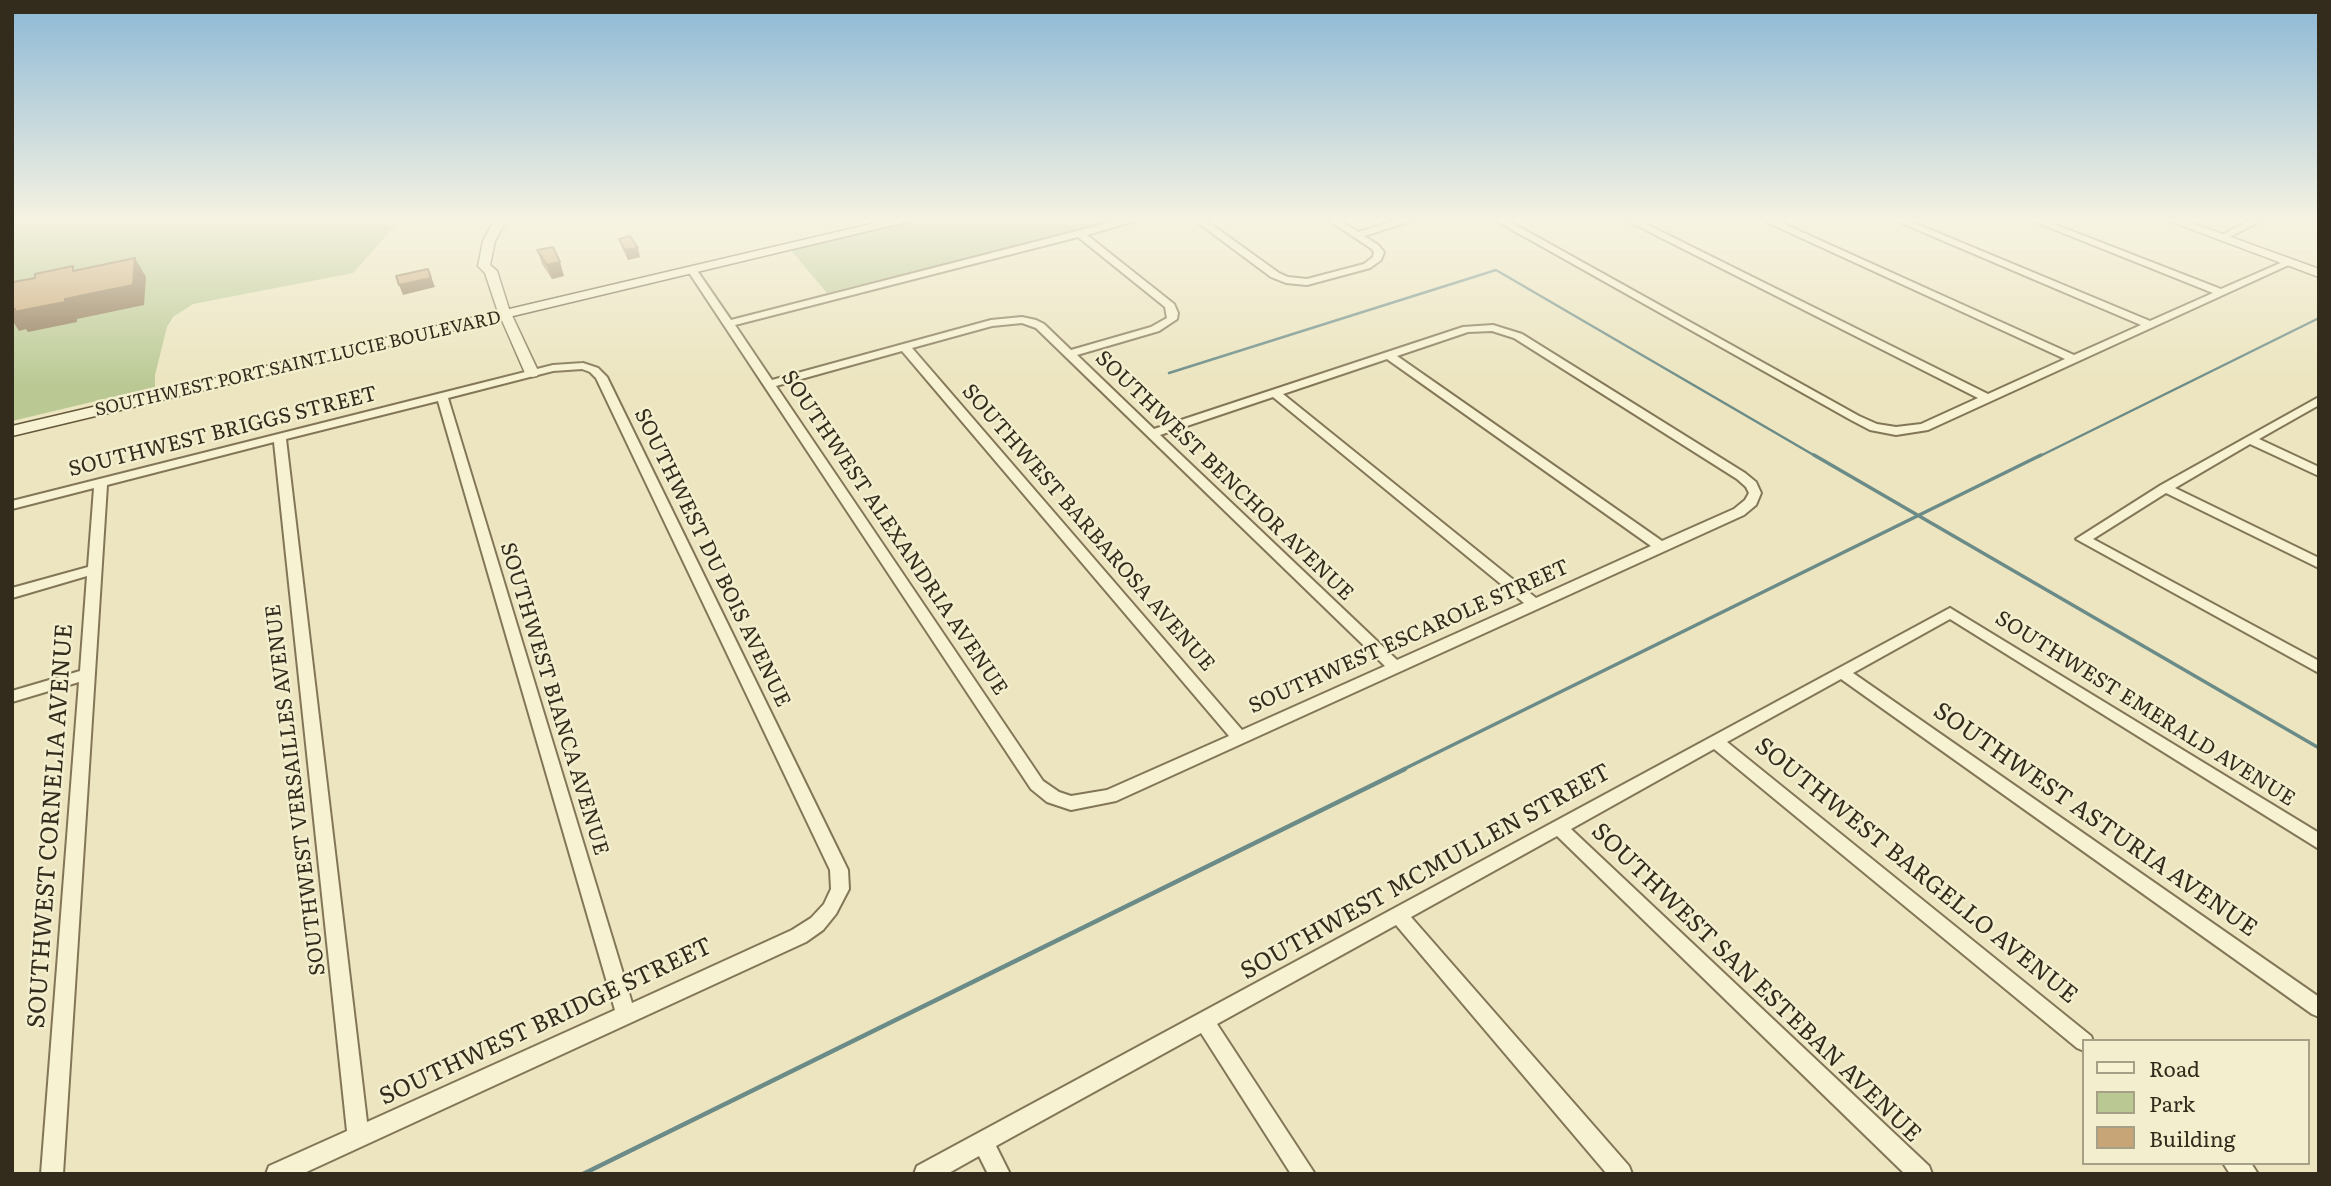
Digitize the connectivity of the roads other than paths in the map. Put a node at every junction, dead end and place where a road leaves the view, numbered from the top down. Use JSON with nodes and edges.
{"nodes":[{"id":1,"x":492,"y":274,"type":"edge"},
{"id":2,"x":652,"y":274,"type":"edge"},
{"id":3,"x":678,"y":274,"type":"edge"},
{"id":4,"x":695,"y":274,"type":"edge"},
{"id":5,"x":922,"y":274,"type":"edge"},
{"id":6,"x":1130,"y":274,"type":"edge"},
{"id":7,"x":1274,"y":274,"type":"edge"},
{"id":8,"x":1340,"y":274,"type":"edge"},
{"id":9,"x":1597,"y":274,"type":"edge"},
{"id":10,"x":1739,"y":274,"type":"edge"},
{"id":11,"x":1887,"y":274,"type":"edge"},
{"id":12,"x":2028,"y":274,"type":"edge"},
{"id":13,"x":2173,"y":274,"type":"edge"},
{"id":14,"x":2263,"y":274,"type":"edge"},
{"id":15,"x":2221,"y":293,"type":"junction"},
{"id":16,"x":505,"y":312,"type":"junction"},
{"id":17,"x":728,"y":324,"type":"junction"},
{"id":18,"x":2148,"y":325,"type":"junction"},
{"id":19,"x":905,"y":347,"type":"junction"},
{"id":20,"x":1068,"y":354,"type":"junction"},
{"id":21,"x":1389,"y":355,"type":"junction"},
{"id":22,"x":2074,"y":359,"type":"junction"},
{"id":23,"x":532,"y":373,"type":"junction"},
{"id":24,"x":194,"y":380,"type":"junction"},
{"id":25,"x":769,"y":384,"type":"junction"},
{"id":26,"x":1275,"y":393,"type":"junction"},
{"id":27,"x":442,"y":396,"type":"junction"},
{"id":28,"x":154,"y":397,"type":"junction"},
{"id":29,"x":1987,"y":398,"type":"junction"},
{"id":30,"x":2319,"y":400,"type":"edge"},
{"id":31,"x":12,"y":423,"type":"edge"},
{"id":32,"x":12,"y":431,"type":"edge"},
{"id":33,"x":1153,"y":433,"type":"junction"},
{"id":34,"x":280,"y":438,"type":"junction"},
{"id":35,"x":2250,"y":440,"type":"junction"},
{"id":36,"x":2319,"y":472,"type":"edge"},
{"id":37,"x":101,"y":482,"type":"junction"},
{"id":38,"x":2165,"y":488,"type":"junction"},
{"id":39,"x":12,"y":505,"type":"edge"},
{"id":40,"x":1661,"y":547,"type":"junction"},
{"id":41,"x":2319,"y":564,"type":"edge"},
{"id":42,"x":94,"y":570,"type":"junction"},
{"id":43,"x":12,"y":593,"type":"edge"},
{"id":44,"x":1534,"y":604,"type":"junction"},
{"id":45,"x":1950,"y":613,"type":"joint"},
{"id":46,"x":1395,"y":667,"type":"junction"},
{"id":47,"x":2319,"y":668,"type":"edge"},
{"id":48,"x":1842,"y":672,"type":"junction"},
{"id":49,"x":87,"y":674,"type":"junction"},
{"id":50,"x":12,"y":696,"type":"edge"},
{"id":51,"x":1239,"y":737,"type":"junction"},
{"id":52,"x":1715,"y":741,"type":"junction"},
{"id":53,"x":1071,"y":803,"type":"joint"},
{"id":54,"x":1558,"y":827,"type":"junction"},
{"id":55,"x":2319,"y":842,"type":"edge"},
{"id":56,"x":830,"y":909,"type":"joint"},
{"id":57,"x":1398,"y":915,"type":"junction"},
{"id":58,"x":2319,"y":1008,"type":"edge"},
{"id":59,"x":626,"y":1014,"type":"junction"},
{"id":60,"x":1204,"y":1021,"type":"junction"},
{"id":61,"x":2082,"y":1040,"type":"edge"},
{"id":62,"x":358,"y":1137,"type":"junction"},
{"id":63,"x":983,"y":1142,"type":"junction"},
{"id":64,"x":52,"y":1174,"type":"edge"},
{"id":65,"x":277,"y":1174,"type":"edge"},
{"id":66,"x":925,"y":1174,"type":"edge"},
{"id":67,"x":999,"y":1174,"type":"edge"},
{"id":68,"x":1304,"y":1174,"type":"edge"},
{"id":69,"x":1621,"y":1174,"type":"edge"},
{"id":70,"x":1921,"y":1174,"type":"edge"}],
"edges":[{"from":1,"to":16,"type":"street"},
{"from":2,"to":16,"type":"main road","name":"SOUTHWEST PORT SAINT LUCIE BOULEVARD"},
{"from":3,"to":16,"type":"main road","name":"SOUTHWEST PORT SAINT LUCIE BOULEVARD"},
{"from":4,"to":17,"type":"street","name":"SOUTHWEST ALEXANDRIA AVENUE"},
{"from":5,"to":17,"type":"street"},
{"from":6,"to":20,"type":"street"},
{"from":7,"to":8,"type":"street"},
{"from":9,"to":29,"type":"street"},
{"from":10,"to":29,"type":"street"},
{"from":11,"to":22,"type":"street"},
{"from":12,"to":18,"type":"street"},
{"from":13,"to":15,"type":"street"},
{"from":14,"to":15,"type":"street"},
{"from":15,"to":18,"type":"street"},
{"from":16,"to":23,"type":"street"},
{"from":16,"to":24,"type":"main road","name":"SOUTHWEST PORT SAINT LUCIE BOULEVARD"},
{"from":16,"to":28,"type":"main road","name":"SOUTHWEST PORT SAINT LUCIE BOULEVARD"},
{"from":17,"to":25,"type":"street","name":"SOUTHWEST ALEXANDRIA AVENUE"},
{"from":18,"to":22,"type":"street"},
{"from":19,"to":20,"type":"street","name":"SOUTHWEST BENCHOR AVENUE"},
{"from":19,"to":25,"type":"street"},
{"from":19,"to":51,"type":"street","name":"SOUTHWEST BARBAROSA AVENUE"},
{"from":20,"to":33,"type":"street","name":"SOUTHWEST BENCHOR AVENUE"},
{"from":21,"to":26,"type":"street"},
{"from":21,"to":40,"type":"street"},
{"from":21,"to":40,"type":"street","name":"SOUTHWEST ESCAROLE STREET"},
{"from":22,"to":29,"type":"street"},
{"from":23,"to":27,"type":"street","name":"SOUTHWEST DU BOIS AVENUE"},
{"from":23,"to":56,"type":"street","name":"SOUTHWEST DU BOIS AVENUE"},
{"from":24,"to":28,"type":"main road"},
{"from":24,"to":31,"type":"main road","name":"SOUTHWEST PORT SAINT LUCIE BOULEVARD"},
{"from":25,"to":53,"type":"street","name":"SOUTHWEST ALEXANDRIA AVENUE"},
{"from":26,"to":33,"type":"street"},
{"from":26,"to":44,"type":"street"},
{"from":27,"to":34,"type":"street","name":"SOUTHWEST BRIGGS STREET"},
{"from":27,"to":59,"type":"street","name":"SOUTHWEST BIANCA AVENUE"},
{"from":28,"to":32,"type":"main road","name":"SOUTHWEST PORT SAINT LUCIE BOULEVARD"},
{"from":30,"to":35,"type":"street"},
{"from":33,"to":46,"type":"street","name":"SOUTHWEST BENCHOR AVENUE"},
{"from":34,"to":37,"type":"street","name":"SOUTHWEST BRIGGS STREET"},
{"from":34,"to":62,"type":"street","name":"SOUTHWEST VERSAILLES AVENUE"},
{"from":35,"to":36,"type":"street"},
{"from":35,"to":38,"type":"street"},
{"from":37,"to":39,"type":"street","name":"SOUTHWEST BRIGGS STREET"},
{"from":37,"to":42,"type":"street","name":"SOUTHWEST CORNELIA AVENUE"},
{"from":38,"to":41,"type":"street"},
{"from":38,"to":47,"type":"street"},
{"from":40,"to":44,"type":"street","name":"SOUTHWEST ESCAROLE STREET"},
{"from":42,"to":43,"type":"street"},
{"from":42,"to":49,"type":"street","name":"SOUTHWEST CORNELIA AVENUE"},
{"from":44,"to":46,"type":"street","name":"SOUTHWEST ESCAROLE STREET"},
{"from":45,"to":48,"type":"street","name":"SOUTHWEST MCMULLEN STREET"},
{"from":45,"to":55,"type":"street","name":"SOUTHWEST EMERALD AVENUE"},
{"from":46,"to":51,"type":"street","name":"SOUTHWEST ESCAROLE STREET"},
{"from":48,"to":52,"type":"street","name":"SOUTHWEST MCMULLEN STREET"},
{"from":48,"to":58,"type":"street","name":"SOUTHWEST ASTURIA AVENUE"},
{"from":49,"to":50,"type":"street"},
{"from":49,"to":64,"type":"street","name":"SOUTHWEST CORNELIA AVENUE"},
{"from":51,"to":53,"type":"street","name":"SOUTHWEST ESCAROLE STREET"},
{"from":52,"to":54,"type":"street","name":"SOUTHWEST MCMULLEN STREET"},
{"from":52,"to":61,"type":"street","name":"SOUTHWEST BARGELLO AVENUE"},
{"from":54,"to":57,"type":"street","name":"SOUTHWEST MCMULLEN STREET"},
{"from":54,"to":70,"type":"street","name":"SOUTHWEST SAN ESTEBAN AVENUE"},
{"from":56,"to":59,"type":"street","name":"SOUTHWEST BRIDGE STREET"},
{"from":57,"to":60,"type":"street","name":"SOUTHWEST MCMULLEN STREET"},
{"from":57,"to":69,"type":"street"},
{"from":59,"to":62,"type":"street","name":"SOUTHWEST BRIDGE STREET"},
{"from":60,"to":63,"type":"street","name":"SOUTHWEST MCMULLEN STREET"},
{"from":60,"to":68,"type":"street"},
{"from":62,"to":65,"type":"street","name":"SOUTHWEST BRIDGE STREET"},
{"from":63,"to":66,"type":"street","name":"SOUTHWEST MCMULLEN STREET"},
{"from":63,"to":67,"type":"street"}]}
